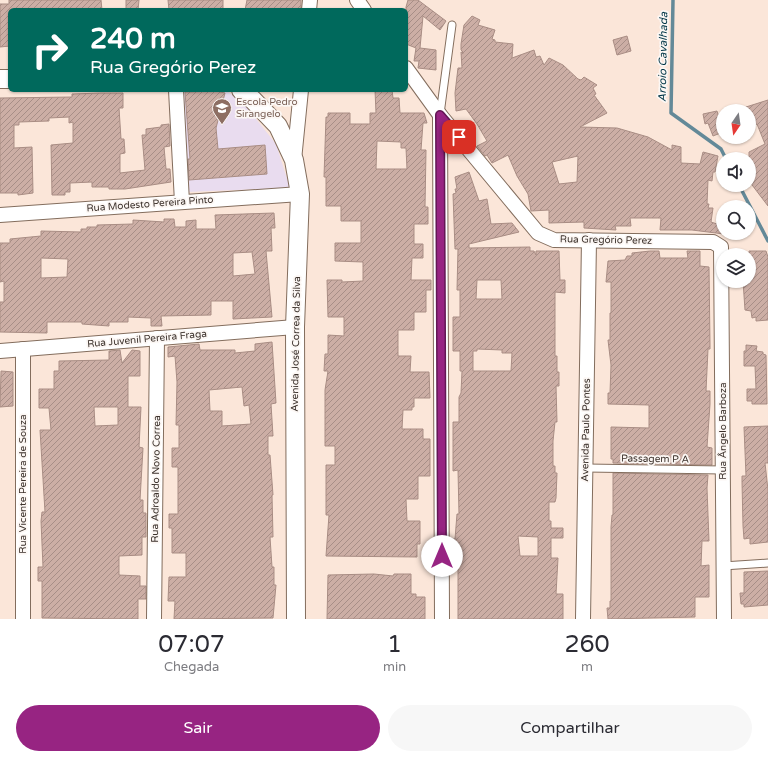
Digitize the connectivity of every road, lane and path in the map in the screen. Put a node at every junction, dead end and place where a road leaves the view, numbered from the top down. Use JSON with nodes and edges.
{"nodes":[{"id":1,"x":452,"y":25,"type":"dead end"},
{"id":2,"x":408,"y":71,"type":"edge"},
{"id":3,"x":176,"y":92,"type":"edge"},
{"id":4,"x":243,"y":92,"type":"edge"},
{"id":5,"x":301,"y":92,"type":"edge"},
{"id":6,"x":440,"y":115,"type":"junction"},
{"id":7,"x":294,"y":160,"type":"junction"},
{"id":8,"x":300,"y":194,"type":"junction"},
{"id":9,"x":182,"y":202,"type":"junction"},
{"id":10,"x":0,"y":215,"type":"edge"},
{"id":11,"x":589,"y":240,"type":"junction"},
{"id":12,"x":719,"y":244,"type":"joint"},
{"id":13,"x":294,"y":327,"type":"junction"},
{"id":14,"x":157,"y":338,"type":"junction"},
{"id":15,"x":23,"y":349,"type":"junction"},
{"id":16,"x":0,"y":351,"type":"edge"},
{"id":17,"x":586,"y":468,"type":"junction"},
{"id":18,"x":723,"y":470,"type":"junction"},
{"id":19,"x":768,"y":563,"type":"edge"},
{"id":20,"x":723,"y":566,"type":"junction"},
{"id":21,"x":23,"y":619,"type":"edge"},
{"id":22,"x":154,"y":619,"type":"edge"},
{"id":23,"x":296,"y":619,"type":"edge"},
{"id":24,"x":442,"y":619,"type":"edge"},
{"id":25,"x":583,"y":619,"type":"edge"},
{"id":26,"x":724,"y":619,"type":"edge"}],
"edges":[{"from":1,"to":6,"type":"lane"},
{"from":2,"to":6,"type":"street","name":"Rua Gregório Perez"},
{"from":3,"to":9,"type":"street"},
{"from":4,"to":7,"type":"street","name":"Avenida José Correa da Silva"},
{"from":5,"to":7,"type":"street"},
{"from":6,"to":11,"type":"street","name":"Rua Gregório Perez"},
{"from":6,"to":24,"type":"street"},
{"from":7,"to":8,"type":"street","name":"Avenida José Correa da Silva"},
{"from":8,"to":9,"type":"street","name":"Rua Modesto Pereira Pinto"},
{"from":8,"to":13,"type":"street","name":"Avenida José Correa da Silva"},
{"from":9,"to":10,"type":"street","name":"Rua Modesto Pereira Pinto"},
{"from":11,"to":12,"type":"street","name":"Rua Gregório Perez"},
{"from":11,"to":17,"type":"street","name":"Avenida Paulo Pontes"},
{"from":12,"to":18,"type":"street","name":"Rua Ângelo Barboza"},
{"from":13,"to":14,"type":"street","name":"Rua Juvenil Pereira Fraga"},
{"from":13,"to":23,"type":"street","name":"Avenida José Correa da Silva"},
{"from":14,"to":15,"type":"street","name":"Rua Juvenil Pereira Fraga"},
{"from":14,"to":22,"type":"street","name":"Rua Adroaldo Novo Correa"},
{"from":15,"to":16,"type":"street","name":"Rua Juvenil Pereira Fraga"},
{"from":15,"to":21,"type":"street","name":"Rua Vicente Pereira de Souza"},
{"from":17,"to":18,"type":"lane","name":"Passagem P A"},
{"from":17,"to":25,"type":"street","name":"Avenida Paulo Pontes"},
{"from":18,"to":20,"type":"street","name":"Rua Ângelo Barboza"},
{"from":19,"to":20,"type":"lane"},
{"from":20,"to":26,"type":"street","name":"Rua Ângelo Barboza"}]}
